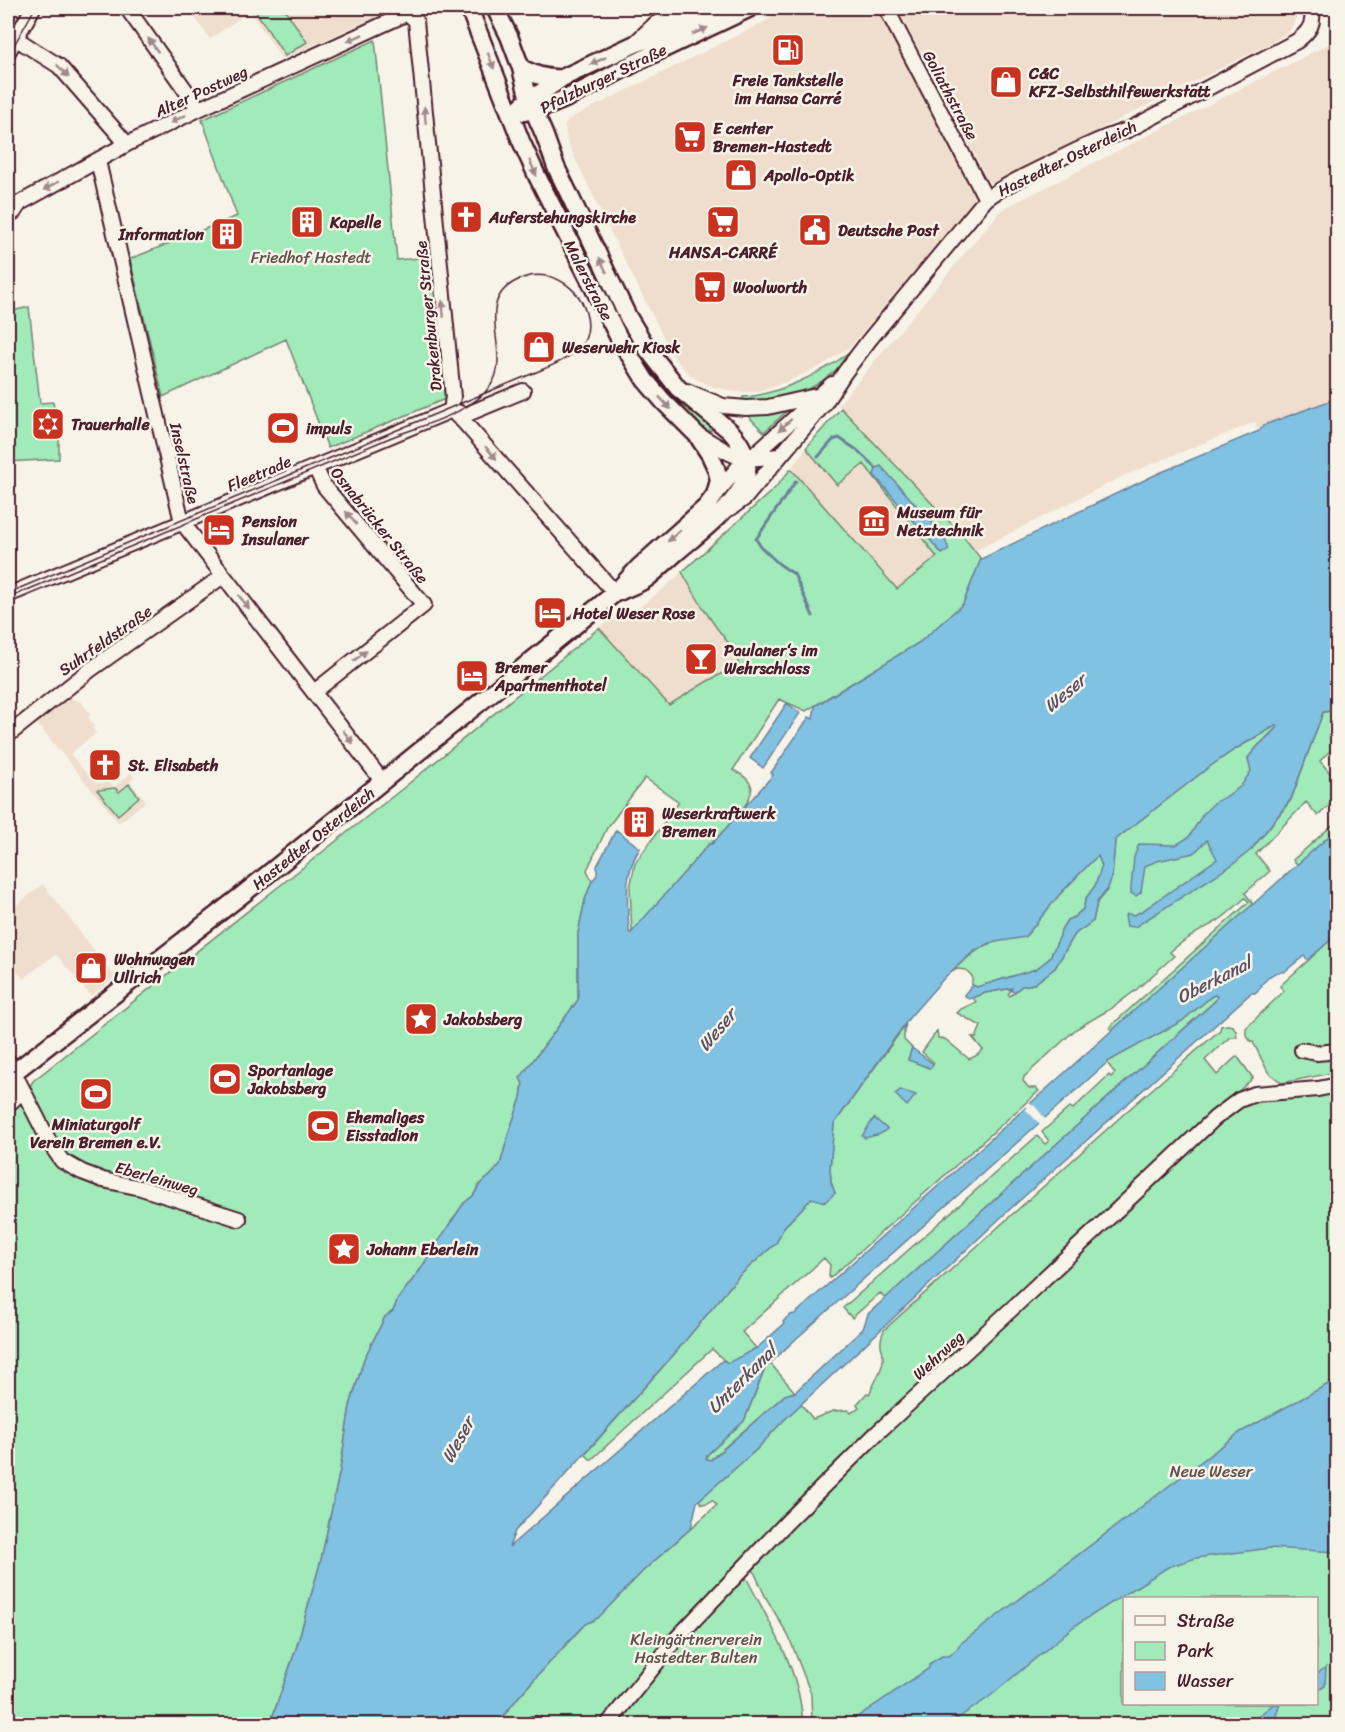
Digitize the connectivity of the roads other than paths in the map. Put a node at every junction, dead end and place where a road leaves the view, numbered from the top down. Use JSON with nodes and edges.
{"nodes":[{"id":1,"x":33,"y":8,"type":"edge"},
{"id":2,"x":126,"y":8,"type":"edge"},
{"id":3,"x":470,"y":8,"type":"edge"},
{"id":4,"x":495,"y":8,"type":"edge"},
{"id":5,"x":687,"y":8,"type":"edge"},
{"id":6,"x":716,"y":8,"type":"edge"},
{"id":7,"x":750,"y":8,"type":"edge"},
{"id":8,"x":886,"y":8,"type":"edge"},
{"id":9,"x":1311,"y":8,"type":"edge"},
{"id":10,"x":412,"y":10,"type":"edge"},
{"id":11,"x":15,"y":38,"type":"junction"},
{"id":12,"x":635,"y":44,"type":"junction"},
{"id":13,"x":8,"y":52,"type":"edge"},
{"id":14,"x":521,"y":68,"type":"junction"},
{"id":15,"x":562,"y":78,"type":"junction"},
{"id":16,"x":531,"y":105,"type":"junction"},
{"id":17,"x":199,"y":109,"type":"junction"},
{"id":18,"x":511,"y":114,"type":"junction"},
{"id":19,"x":127,"y":144,"type":"junction"},
{"id":20,"x":98,"y":161,"type":"junction"},
{"id":21,"x":986,"y":199,"type":"junction"},
{"id":22,"x":8,"y":215,"type":"edge"},
{"id":23,"x":845,"y":372,"type":"junction"},
{"id":24,"x":678,"y":388,"type":"junction"},
{"id":25,"x":523,"y":391,"type":"dead end"},
{"id":26,"x":818,"y":396,"type":"junction"},
{"id":27,"x":723,"y":406,"type":"junction"},
{"id":28,"x":452,"y":410,"type":"junction"},
{"id":29,"x":725,"y":427,"type":"junction"},
{"id":30,"x":702,"y":437,"type":"junction"},
{"id":31,"x":780,"y":456,"type":"junction"},
{"id":32,"x":746,"y":458,"type":"junction"},
{"id":33,"x":315,"y":467,"type":"junction"},
{"id":34,"x":715,"y":495,"type":"junction"},
{"id":35,"x":720,"y":516,"type":"junction"},
{"id":36,"x":182,"y":522,"type":"junction"},
{"id":37,"x":223,"y":576,"type":"junction"},
{"id":38,"x":615,"y":593,"type":"junction"},
{"id":39,"x":8,"y":595,"type":"edge"},
{"id":40,"x":314,"y":692,"type":"junction"},
{"id":41,"x":8,"y":735,"type":"edge"},
{"id":42,"x":383,"y":782,"type":"junction"},
{"id":43,"x":1302,"y":1050,"type":"dead end"},
{"id":44,"x":1338,"y":1051,"type":"edge"},
{"id":45,"x":10,"y":1070,"type":"edge"},
{"id":46,"x":1338,"y":1085,"type":"edge"},
{"id":47,"x":23,"y":1090,"type":"junction"},
{"id":48,"x":8,"y":1105,"type":"edge"},
{"id":49,"x":239,"y":1219,"type":"dead end"},
{"id":50,"x":608,"y":1725,"type":"edge"}],
"edges":[{"from":1,"to":11,"type":"street"},
{"from":17,"to":2,"type":"street","one_way":true},
{"from":3,"to":18,"type":"main road","name":"Malerstraße","one_way":true},
{"from":4,"to":14,"type":"main road","name":"Malerstraße"},
{"from":5,"to":12,"type":"street","name":"Pfalzburger Straße"},
{"from":6,"to":12,"type":"main road","name":"Pfalzburger Straße"},
{"from":16,"to":7,"type":"main road","name":"Pfalzburger Straße","one_way":true},
{"from":8,"to":21,"type":"street","name":"Goliathstraße"},
{"from":9,"to":21,"type":"street","name":"Hastedter Osterdeich"},
{"from":10,"to":17,"type":"street","name":"Alter Postweg","one_way":true},
{"from":28,"to":10,"type":"street","name":"Drakenburger Straße","one_way":true},
{"from":11,"to":13,"type":"street"},
{"from":11,"to":19,"type":"street","one_way":true},
{"from":12,"to":15,"type":"main road","name":"Pfalzburger Straße","one_way":true},
{"from":14,"to":15,"type":"main road","name":"Pfalzburger Straße"},
{"from":14,"to":16,"type":"main road","name":"Malerstraße"},
{"from":15,"to":16,"type":"main road","name":"Pfalzburger Straße"},
{"from":16,"to":18,"type":"main road","name":"Pfalzburger Straße"},
{"from":24,"to":16,"type":"main road","name":"Malerstraße","one_way":true},
{"from":17,"to":19,"type":"street","name":"Alter Postweg","one_way":true},
{"from":18,"to":30,"type":"main road","name":"Malerstraße","one_way":true},
{"from":19,"to":20,"type":"street","name":"Alter Postweg"},
{"from":20,"to":22,"type":"street","name":"Alter Postweg","one_way":true},
{"from":20,"to":36,"type":"street","name":"Inselstraße"},
{"from":21,"to":23,"type":"street","name":"Hastedter Osterdeich"},
{"from":23,"to":26,"type":"street","name":"Hastedter Osterdeich"},
{"from":23,"to":31,"type":"street","name":"Hastedter Osterdeich"},
{"from":24,"to":27,"type":"street","name":"Malerstraße"},
{"from":24,"to":29,"type":"main road","name":"Malerstraße"},
{"from":25,"to":28,"type":"street","name":"Fleetrade"},
{"from":26,"to":27,"type":"street","name":"Malerstraße"},
{"from":26,"to":32,"type":"street","name":"Hastedter Osterdeich","one_way":true},
{"from":27,"to":29,"type":"street"},
{"from":28,"to":33,"type":"street","name":"Fleetrade"},
{"from":28,"to":38,"type":"street","name":"Drakenburger Straße","one_way":true},
{"from":29,"to":30,"type":"street"},
{"from":29,"to":32,"type":"main road","name":"Malerstraße"},
{"from":30,"to":32,"type":"street","name":"Malerstraße"},
{"from":30,"to":34,"type":"main road","name":"Malerstraße"},
{"from":31,"to":32,"type":"street","name":"Malerstraße"},
{"from":31,"to":35,"type":"street","name":"Hastedter Osterdeich"},
{"from":32,"to":34,"type":"street","name":"Hastedter Osterdeich"},
{"from":32,"to":35,"type":"main road"},
{"from":33,"to":36,"type":"street","name":"Fleetrade"},
{"from":40,"to":33,"type":"street","name":"Osnabrücker Straße","one_way":true},
{"from":34,"to":38,"type":"main road","name":"Hastedter Osterdeich","one_way":true},
{"from":35,"to":38,"type":"main road","name":"Hastedter Osterdeich"},
{"from":36,"to":37,"type":"street","name":"Inselstraße"},
{"from":36,"to":39,"type":"street","name":"Fleetrade"},
{"from":37,"to":40,"type":"street","name":"Inselstraße","one_way":true},
{"from":37,"to":41,"type":"street","name":"Suhrfeldstraße"},
{"from":38,"to":42,"type":"main road","name":"Hastedter Osterdeich"},
{"from":40,"to":42,"type":"street","name":"Inselstraße","one_way":true},
{"from":42,"to":45,"type":"main road","name":"Hastedter Osterdeich"},
{"from":43,"to":44,"type":"street"},
{"from":45,"to":47,"type":"street","name":"Eberleinweg"},
{"from":46,"to":50,"type":"street","name":"Wehrweg"},
{"from":47,"to":48,"type":"street"},
{"from":47,"to":49,"type":"street","name":"Eberleinweg"}]}
